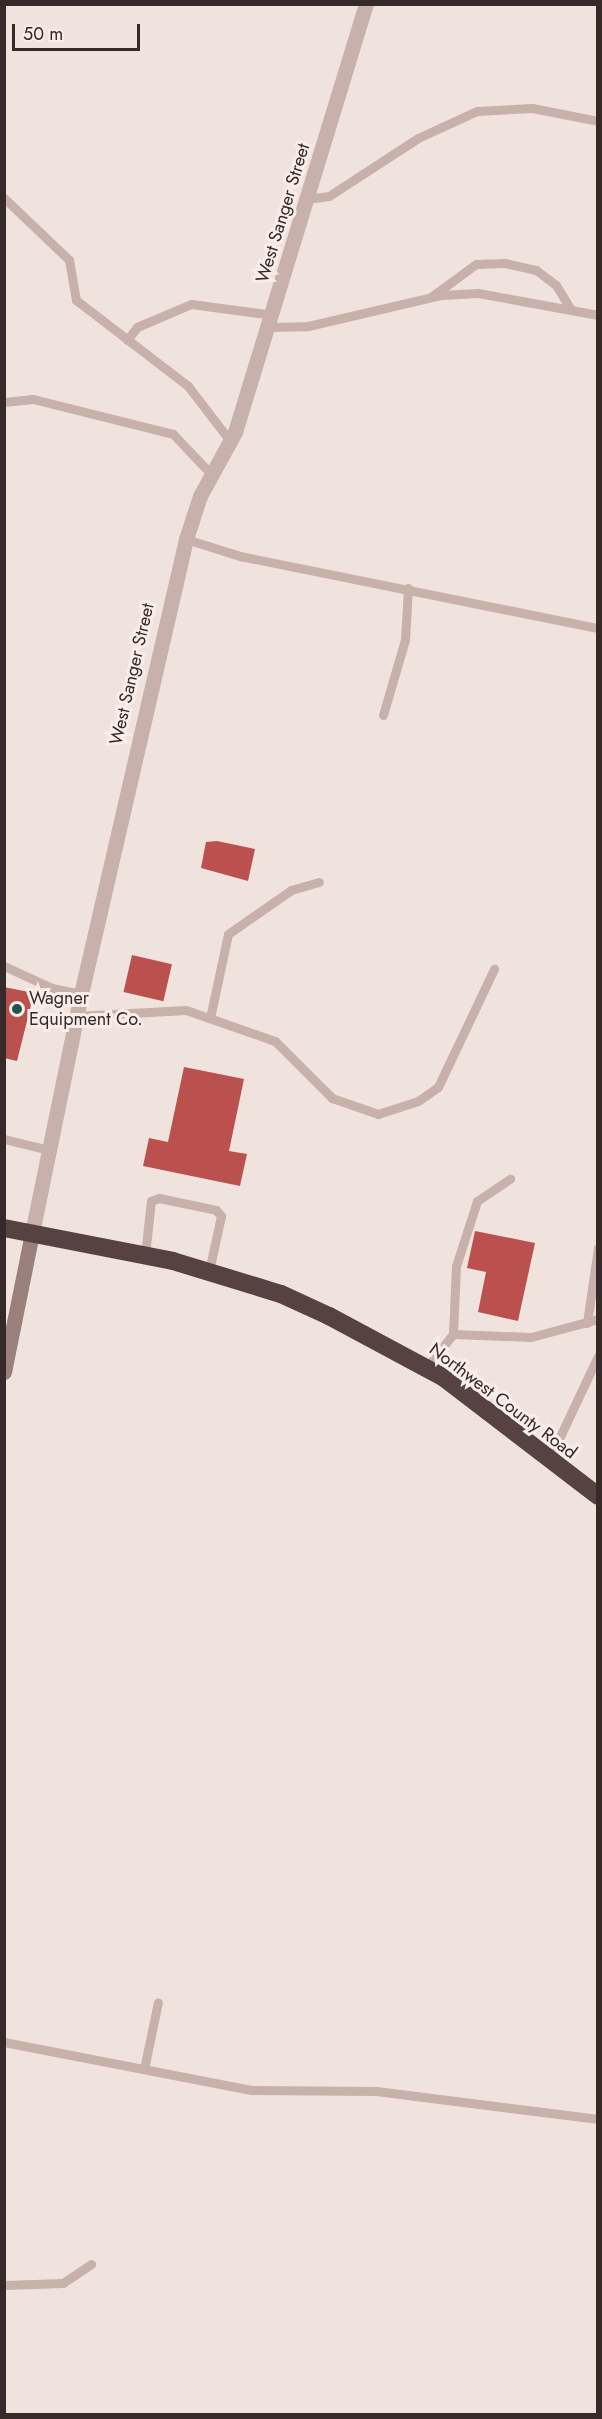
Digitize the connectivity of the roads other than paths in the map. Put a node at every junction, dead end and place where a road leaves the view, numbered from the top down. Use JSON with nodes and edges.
{"nodes":[{"id":1,"x":366,"y":4,"type":"edge"},
{"id":2,"x":597,"y":121,"type":"edge"},
{"id":3,"x":4,"y":198,"type":"edge"},
{"id":4,"x":308,"y":199,"type":"junction"},
{"id":5,"x":431,"y":298,"type":"junction"},
{"id":6,"x":571,"y":310,"type":"junction"},
{"id":7,"x":597,"y":315,"type":"edge"},
{"id":8,"x":271,"y":321,"type":"junction"},
{"id":9,"x":127,"y":340,"type":"junction"},
{"id":10,"x":4,"y":402,"type":"edge"},
{"id":11,"x":230,"y":441,"type":"junction"},
{"id":12,"x":212,"y":475,"type":"junction"},
{"id":13,"x":186,"y":539,"type":"junction"},
{"id":14,"x":408,"y":588,"type":"junction"},
{"id":15,"x":597,"y":628,"type":"edge"},
{"id":16,"x":383,"y":715,"type":"dead end"},
{"id":17,"x":319,"y":882,"type":"dead end"},
{"id":18,"x":4,"y":966,"type":"edge"},
{"id":19,"x":494,"y":969,"type":"dead end"},
{"id":20,"x":81,"y":994,"type":"junction"},
{"id":21,"x":76,"y":1016,"type":"junction"},
{"id":22,"x":210,"y":1018,"type":"junction"},
{"id":23,"x":4,"y":1139,"type":"edge"},
{"id":24,"x":49,"y":1150,"type":"junction"},
{"id":25,"x":510,"y":1179,"type":"dead end"},
{"id":26,"x":4,"y":1228,"type":"edge"},
{"id":27,"x":32,"y":1233,"type":"junction"},
{"id":28,"x":597,"y":1248,"type":"edge"},
{"id":29,"x":145,"y":1255,"type":"junction"},
{"id":30,"x":209,"y":1271,"type":"junction"},
{"id":31,"x":597,"y":1319,"type":"edge"},
{"id":32,"x":587,"y":1323,"type":"junction"},
{"id":33,"x":453,"y":1334,"type":"junction"},
{"id":34,"x":597,"y":1356,"type":"edge"},
{"id":35,"x":427,"y":1367,"type":"junction"},
{"id":36,"x":4,"y":1372,"type":"edge"},
{"id":37,"x":548,"y":1461,"type":"junction"},
{"id":38,"x":597,"y":1496,"type":"edge"},
{"id":39,"x":158,"y":2002,"type":"dead end"},
{"id":40,"x":4,"y":2042,"type":"edge"},
{"id":41,"x":144,"y":2069,"type":"junction"},
{"id":42,"x":597,"y":2119,"type":"edge"},
{"id":43,"x":91,"y":2264,"type":"dead end"},
{"id":44,"x":4,"y":2285,"type":"edge"}],
"edges":[{"from":1,"to":4,"type":"street","name":"West Sanger Street"},
{"from":2,"to":4,"type":"lane"},
{"from":3,"to":9,"type":"lane"},
{"from":4,"to":8,"type":"street","name":"West Sanger Street"},
{"from":5,"to":6,"type":"lane"},
{"from":5,"to":6,"type":"lane"},
{"from":5,"to":8,"type":"lane"},
{"from":6,"to":7,"type":"lane"},
{"from":8,"to":9,"type":"lane"},
{"from":8,"to":11,"type":"street","name":"West Sanger Street"},
{"from":9,"to":11,"type":"lane"},
{"from":10,"to":12,"type":"lane"},
{"from":11,"to":12,"type":"street","name":"West Sanger Street"},
{"from":12,"to":13,"type":"street","name":"West Sanger Street"},
{"from":13,"to":14,"type":"lane"},
{"from":13,"to":20,"type":"street","name":"West Sanger Street"},
{"from":14,"to":15,"type":"lane"},
{"from":14,"to":16,"type":"lane"},
{"from":17,"to":22,"type":"lane"},
{"from":18,"to":20,"type":"lane"},
{"from":19,"to":22,"type":"lane"},
{"from":20,"to":21,"type":"street","name":"West Sanger Street"},
{"from":21,"to":22,"type":"lane"},
{"from":21,"to":24,"type":"street","name":"West Sanger Street"},
{"from":23,"to":24,"type":"lane"},
{"from":24,"to":27,"type":"street","name":"West Sanger Street"},
{"from":25,"to":33,"type":"lane"},
{"from":26,"to":27,"type":"highway","name":"Northwest County Road"},
{"from":27,"to":29,"type":"highway","name":"Northwest County Road"},
{"from":27,"to":36,"type":"main road","name":"West Sanger Street"},
{"from":28,"to":32,"type":"lane"},
{"from":29,"to":30,"type":"highway","name":"Northwest County Road"},
{"from":29,"to":30,"type":"lane"},
{"from":30,"to":35,"type":"highway","name":"Northwest County Road"},
{"from":31,"to":32,"type":"lane"},
{"from":32,"to":33,"type":"lane"},
{"from":33,"to":35,"type":"lane"},
{"from":34,"to":37,"type":"lane"},
{"from":35,"to":37,"type":"highway","name":"Northwest County Road"},
{"from":37,"to":38,"type":"highway","name":"Northwest County Road"},
{"from":39,"to":41,"type":"lane"},
{"from":40,"to":41,"type":"lane"},
{"from":41,"to":42,"type":"lane"},
{"from":43,"to":44,"type":"lane"}]}
